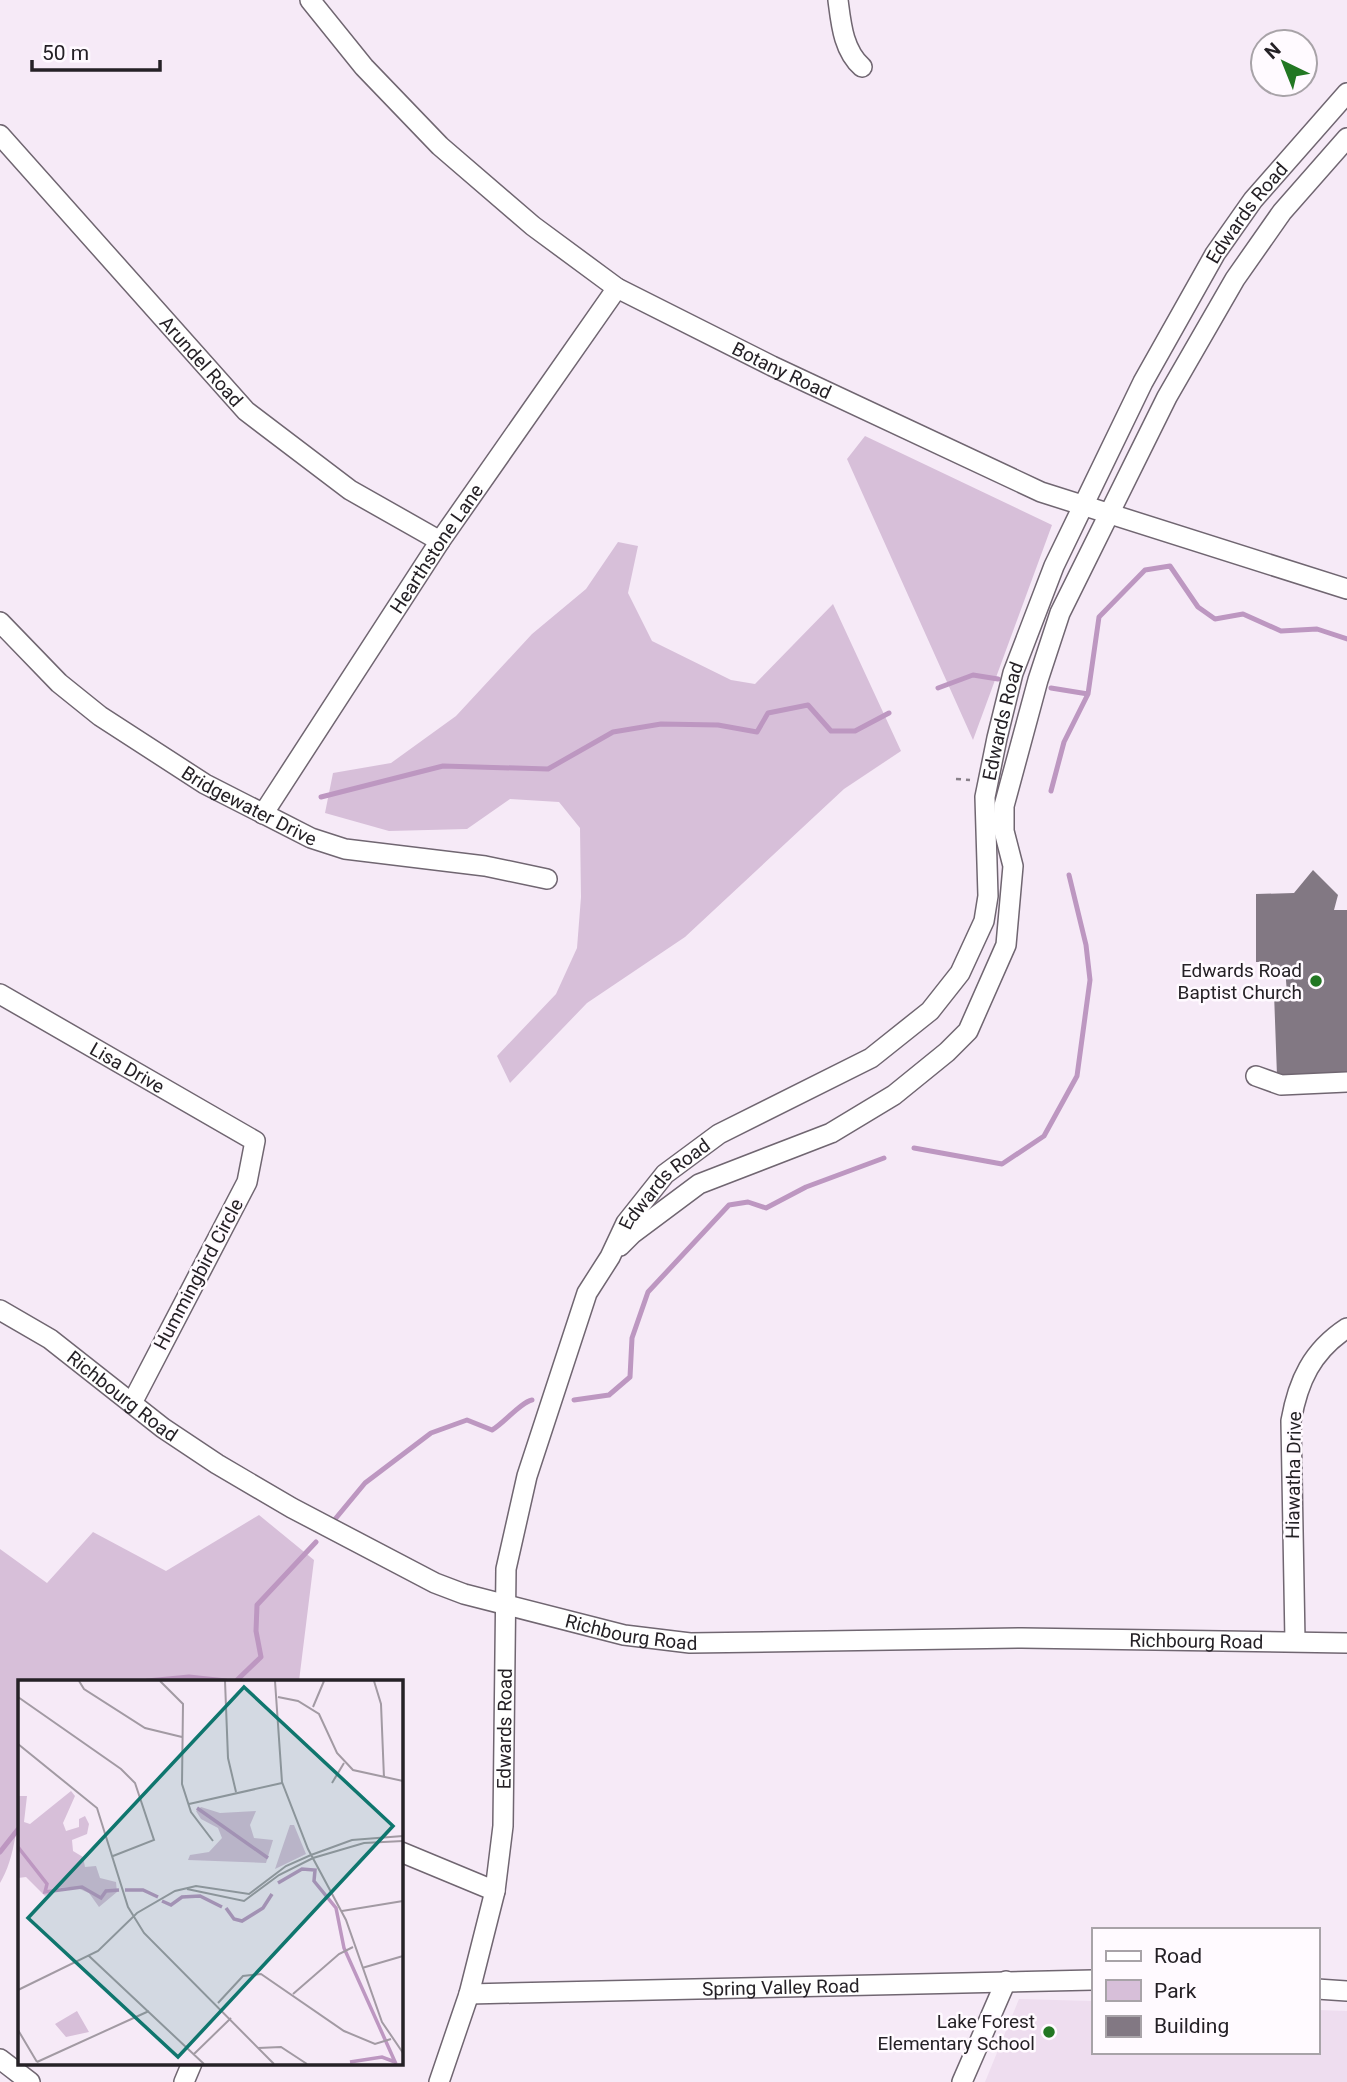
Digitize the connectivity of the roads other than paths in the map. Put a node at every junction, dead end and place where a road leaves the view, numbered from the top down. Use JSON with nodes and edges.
{"nodes":[{"id":1,"x":310,"y":0,"type":"edge"},
{"id":2,"x":838,"y":0,"type":"edge"},
{"id":3,"x":862,"y":67,"type":"dead end"},
{"id":4,"x":1347,"y":93,"type":"edge"},
{"id":5,"x":0,"y":135,"type":"edge"},
{"id":6,"x":1347,"y":138,"type":"edge"},
{"id":7,"x":1215,"y":254,"type":"junction"},
{"id":8,"x":1240,"y":271,"type":"junction"},
{"id":9,"x":617,"y":288,"type":"junction"},
{"id":10,"x":1082,"y":506,"type":"junction"},
{"id":11,"x":1107,"y":513,"type":"junction"},
{"id":12,"x":440,"y":541,"type":"junction"},
{"id":13,"x":1347,"y":589,"type":"edge"},
{"id":14,"x":0,"y":622,"type":"edge"},
{"id":15,"x":264,"y":814,"type":"junction"},
{"id":16,"x":547,"y":879,"type":"dead end"},
{"id":17,"x":0,"y":994,"type":"edge"},
{"id":18,"x":1256,"y":1076,"type":"dead end"},
{"id":19,"x":1347,"y":1082,"type":"edge"},
{"id":20,"x":255,"y":1141,"type":"joint"},
{"id":21,"x":610,"y":1257,"type":"junction"},
{"id":22,"x":0,"y":1310,"type":"edge"},
{"id":23,"x":1347,"y":1328,"type":"edge"},
{"id":24,"x":132,"y":1403,"type":"junction"},
{"id":25,"x":505,"y":1605,"type":"junction"},
{"id":26,"x":1295,"y":1641,"type":"junction"},
{"id":27,"x":1347,"y":1643,"type":"edge"},
{"id":28,"x":402,"y":1852,"type":"edge"},
{"id":29,"x":495,"y":1891,"type":"junction"},
{"id":30,"x":1092,"y":1980,"type":"edge"},
{"id":31,"x":1006,"y":1981,"type":"junction"},
{"id":32,"x":1319,"y":1989,"type":"edge"},
{"id":33,"x":1347,"y":1991,"type":"edge"},
{"id":34,"x":468,"y":1994,"type":"junction"},
{"id":35,"x":0,"y":2059,"type":"edge"},
{"id":36,"x":191,"y":2064,"type":"edge"},
{"id":37,"x":30,"y":2082,"type":"edge"},
{"id":38,"x":184,"y":2082,"type":"edge"},
{"id":39,"x":439,"y":2082,"type":"edge"},
{"id":40,"x":962,"y":2082,"type":"edge"}],
"edges":[{"from":1,"to":9,"type":"street","name":"Botany Road"},
{"from":2,"to":3,"type":"street"},
{"from":4,"to":7,"type":"street","name":"Edwards Road"},
{"from":5,"to":12,"type":"street","name":"Arundel Road"},
{"from":6,"to":8,"type":"street","name":"Edwards Road"},
{"from":7,"to":8,"type":"street"},
{"from":7,"to":10,"type":"street","name":"Edwards Road"},
{"from":8,"to":11,"type":"street","name":"Edwards Road"},
{"from":9,"to":10,"type":"street","name":"Botany Road"},
{"from":9,"to":12,"type":"street","name":"Hearthstone Lane"},
{"from":10,"to":11,"type":"street","name":"Botany Road"},
{"from":10,"to":21,"type":"street","name":"Edwards Road"},
{"from":11,"to":13,"type":"street","name":"Botany Road"},
{"from":11,"to":21,"type":"street","name":"Edwards Road"},
{"from":12,"to":15,"type":"street","name":"Hearthstone Lane"},
{"from":14,"to":15,"type":"street","name":"Bridgewater Drive"},
{"from":15,"to":16,"type":"street","name":"Bridgewater Drive"},
{"from":17,"to":20,"type":"street","name":"Lisa Drive"},
{"from":18,"to":19,"type":"street"},
{"from":20,"to":24,"type":"street","name":"Hummingbird Circle"},
{"from":21,"to":25,"type":"street","name":"Edwards Road"},
{"from":22,"to":24,"type":"street","name":"Richbourg Road"},
{"from":23,"to":26,"type":"street","name":"Hiawatha Drive"},
{"from":24,"to":25,"type":"street","name":"Richbourg Road"},
{"from":25,"to":26,"type":"street","name":"Richbourg Road"},
{"from":25,"to":29,"type":"street","name":"Edwards Road"},
{"from":26,"to":27,"type":"street","name":"Richbourg Road"},
{"from":28,"to":29,"type":"street"},
{"from":29,"to":34,"type":"street","name":"Edwards Road"},
{"from":30,"to":31,"type":"street","name":"Spring Valley Road"},
{"from":31,"to":34,"type":"street","name":"Spring Valley Road"},
{"from":31,"to":40,"type":"street"},
{"from":32,"to":33,"type":"street"},
{"from":34,"to":39,"type":"street","name":"Edwards Road"},
{"from":35,"to":37,"type":"street"},
{"from":36,"to":38,"type":"street"}]}
